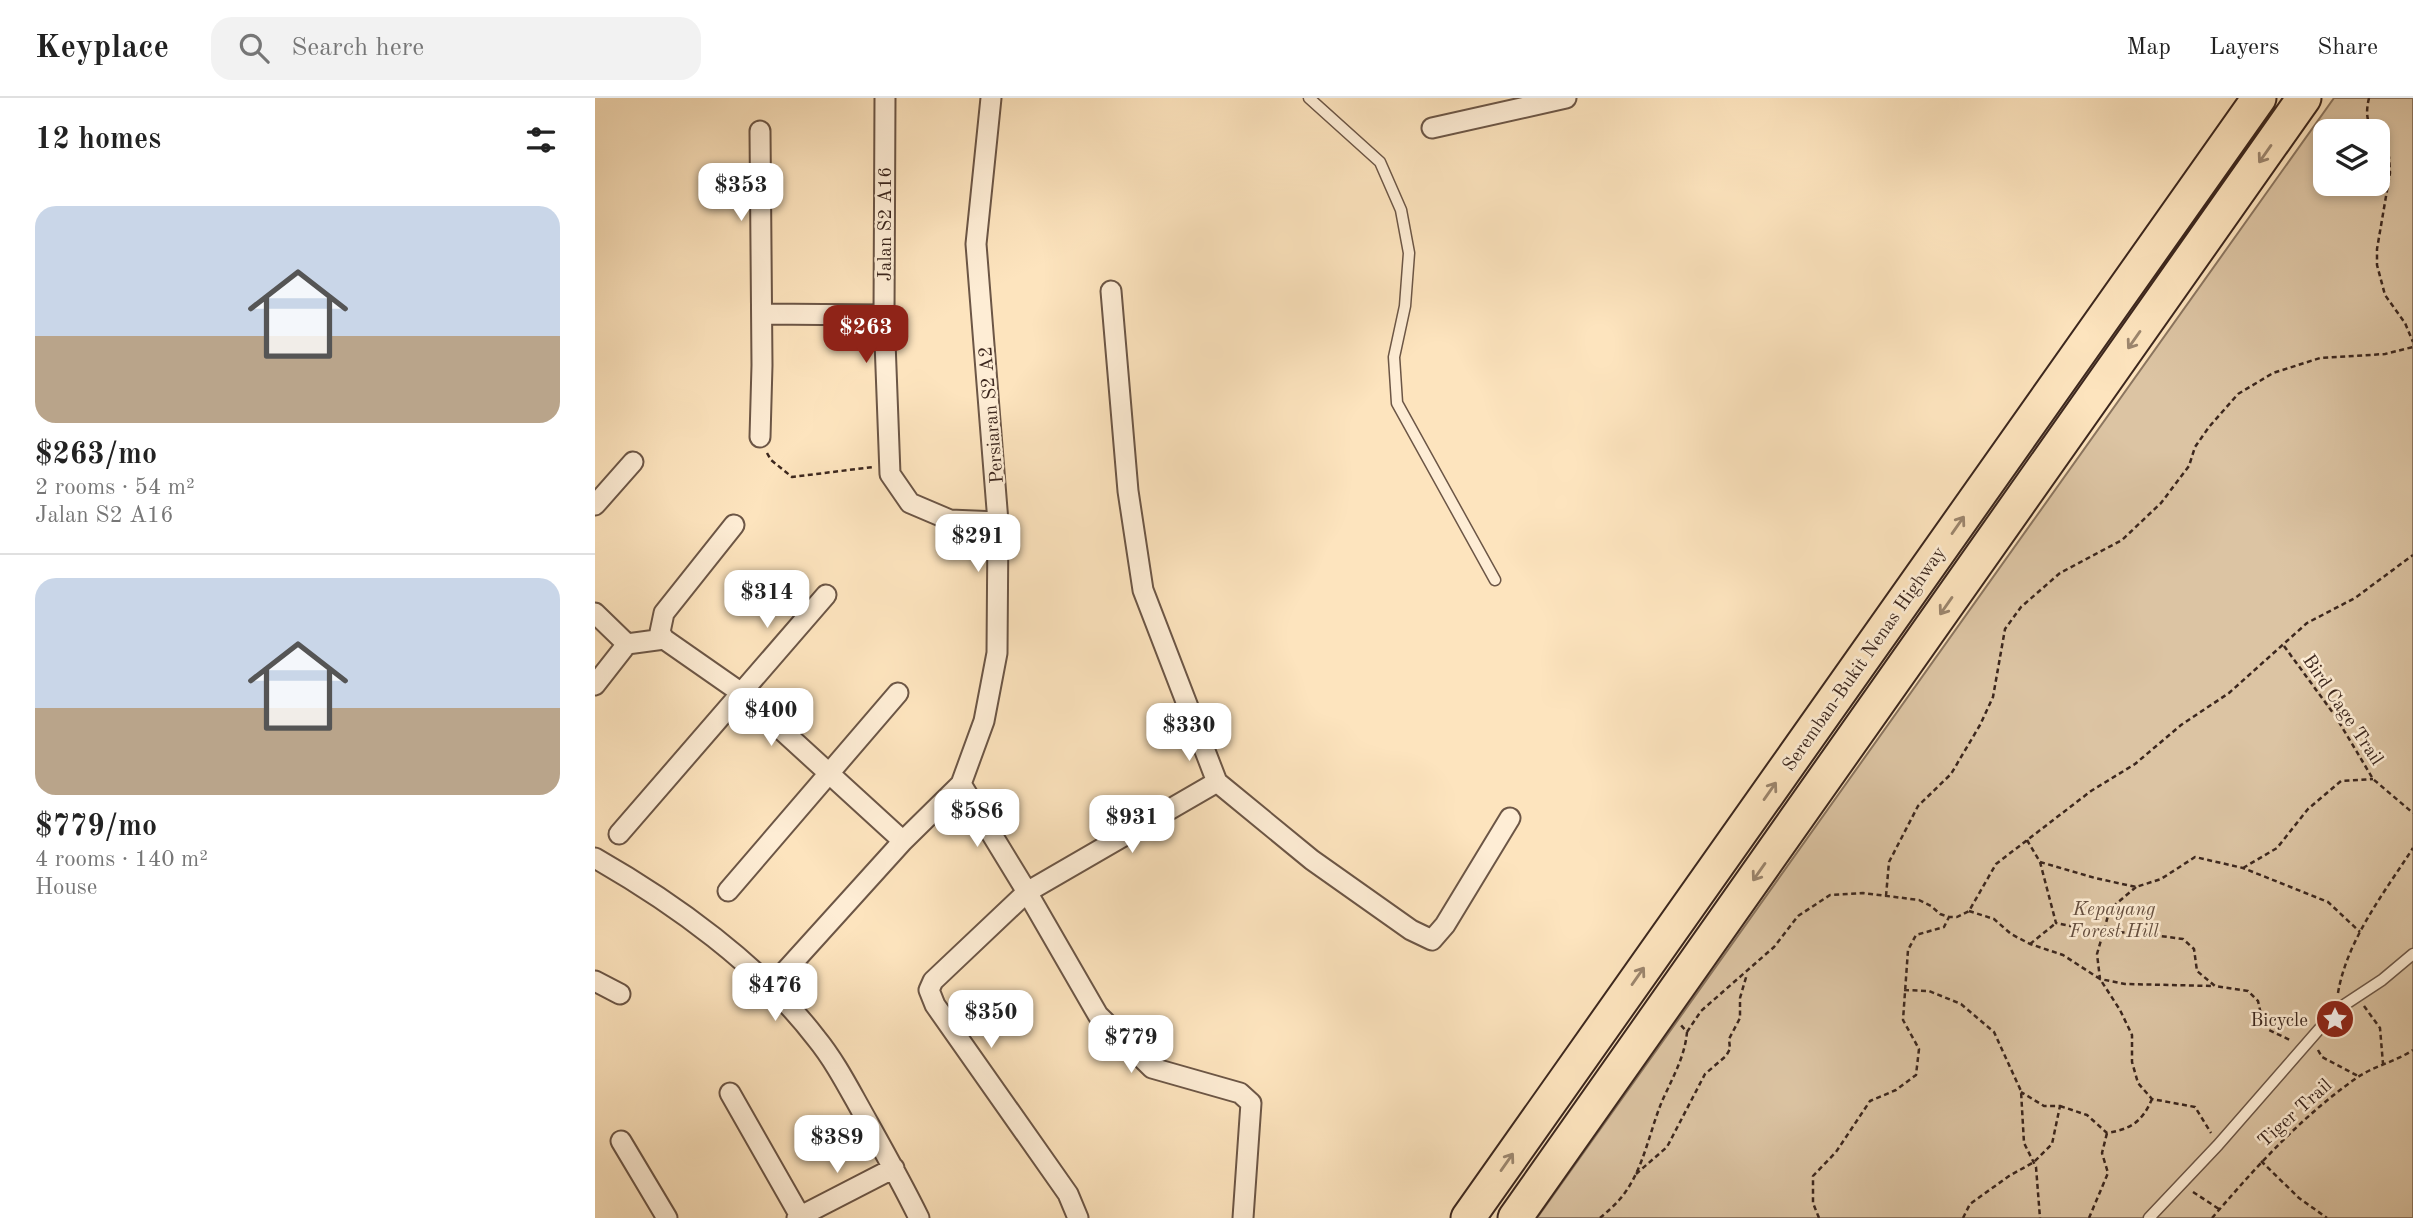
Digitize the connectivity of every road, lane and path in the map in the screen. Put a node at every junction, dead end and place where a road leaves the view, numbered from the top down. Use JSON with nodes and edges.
{"nodes":[{"id":1,"x":885,"y":98,"type":"edge"},
{"id":2,"x":991,"y":98,"type":"edge"},
{"id":3,"x":1309,"y":98,"type":"edge"},
{"id":4,"x":1566,"y":98,"type":"edge"},
{"id":5,"x":2259,"y":98,"type":"edge"},
{"id":6,"x":2304,"y":98,"type":"edge"},
{"id":7,"x":2369,"y":98,"type":"edge"},
{"id":8,"x":2367,"y":119,"type":"edge"},
{"id":9,"x":1432,"y":128,"type":"dead end"},
{"id":10,"x":760,"y":131,"type":"dead end"},
{"id":11,"x":2386,"y":196,"type":"edge"},
{"id":12,"x":1111,"y":291,"type":"dead end"},
{"id":13,"x":762,"y":314,"type":"junction"},
{"id":14,"x":884,"y":315,"type":"junction"},
{"id":15,"x":2413,"y":345,"type":"edge"},
{"id":16,"x":759,"y":437,"type":"joint"},
{"id":17,"x":633,"y":462,"type":"dead end"},
{"id":18,"x":890,"y":465,"type":"junction"},
{"id":19,"x":595,"y":505,"type":"edge"},
{"id":20,"x":998,"y":522,"type":"junction"},
{"id":21,"x":734,"y":525,"type":"dead end"},
{"id":22,"x":2413,"y":555,"type":"edge"},
{"id":23,"x":1495,"y":580,"type":"dead end"},
{"id":24,"x":826,"y":595,"type":"dead end"},
{"id":25,"x":595,"y":613,"type":"edge"},
{"id":26,"x":664,"y":639,"type":"junction"},
{"id":27,"x":627,"y":644,"type":"junction"},
{"id":28,"x":2284,"y":646,"type":"junction"},
{"id":29,"x":595,"y":685,"type":"edge"},
{"id":30,"x":740,"y":692,"type":"junction"},
{"id":31,"x":898,"y":693,"type":"dead end"},
{"id":32,"x":829,"y":774,"type":"junction"},
{"id":33,"x":2374,"y":779,"type":"junction"},
{"id":34,"x":1217,"y":782,"type":"junction"},
{"id":35,"x":961,"y":784,"type":"junction"},
{"id":36,"x":2413,"y":813,"type":"edge"},
{"id":37,"x":1510,"y":818,"type":"dead end"},
{"id":38,"x":619,"y":834,"type":"dead end"},
{"id":39,"x":2027,"y":840,"type":"junction"},
{"id":40,"x":903,"y":841,"type":"junction"},
{"id":41,"x":2413,"y":848,"type":"edge"},
{"id":42,"x":595,"y":858,"type":"edge"},
{"id":43,"x":2040,"y":862,"type":"junction"},
{"id":44,"x":2243,"y":868,"type":"junction"},
{"id":45,"x":2136,"y":887,"type":"junction"},
{"id":46,"x":728,"y":891,"type":"dead end"},
{"id":47,"x":1027,"y":892,"type":"junction"},
{"id":48,"x":1886,"y":896,"type":"junction"},
{"id":49,"x":1969,"y":911,"type":"junction"},
{"id":50,"x":1949,"y":918,"type":"junction"},
{"id":51,"x":2056,"y":923,"type":"junction"},
{"id":52,"x":2103,"y":931,"type":"junction"},
{"id":53,"x":2360,"y":932,"type":"junction"},
{"id":54,"x":2030,"y":944,"type":"junction"},
{"id":55,"x":2413,"y":954,"type":"edge"},
{"id":56,"x":1749,"y":971,"type":"junction"},
{"id":57,"x":2100,"y":979,"type":"junction"},
{"id":58,"x":595,"y":981,"type":"edge"},
{"id":59,"x":2215,"y":986,"type":"junction"},
{"id":60,"x":770,"y":988,"type":"junction"},
{"id":61,"x":1904,"y":990,"type":"junction"},
{"id":62,"x":619,"y":994,"type":"dead end"},
{"id":63,"x":2357,"y":997,"type":"junction"},
{"id":64,"x":2335,"y":1011,"type":"junction"},
{"id":65,"x":1680,"y":1024,"type":"dead end"},
{"id":66,"x":1687,"y":1032,"type":"junction"},
{"id":67,"x":2311,"y":1037,"type":"junction"},
{"id":68,"x":2303,"y":1046,"type":"junction"},
{"id":69,"x":2413,"y":1050,"type":"edge"},
{"id":70,"x":2383,"y":1064,"type":"junction"},
{"id":71,"x":2358,"y":1076,"type":"junction"},
{"id":72,"x":2021,"y":1091,"type":"junction"},
{"id":73,"x":730,"y":1093,"type":"dead end"},
{"id":74,"x":2152,"y":1099,"type":"junction"},
{"id":75,"x":2060,"y":1106,"type":"junction"},
{"id":76,"x":2107,"y":1133,"type":"junction"},
{"id":77,"x":621,"y":1141,"type":"dead end"},
{"id":78,"x":2218,"y":1145,"type":"junction"},
{"id":79,"x":2260,"y":1161,"type":"junction"},
{"id":80,"x":2035,"y":1162,"type":"junction"},
{"id":81,"x":894,"y":1168,"type":"junction"},
{"id":82,"x":1634,"y":1176,"type":"junction"},
{"id":83,"x":2180,"y":1184,"type":"junction"},
{"id":84,"x":2219,"y":1209,"type":"junction"},
{"id":85,"x":808,"y":1215,"type":"edge"},
{"id":86,"x":667,"y":1218,"type":"edge"},
{"id":87,"x":919,"y":1218,"type":"edge"},
{"id":88,"x":1078,"y":1218,"type":"edge"},
{"id":89,"x":1243,"y":1218,"type":"edge"},
{"id":90,"x":1468,"y":1218,"type":"edge"},
{"id":91,"x":1515,"y":1218,"type":"edge"},
{"id":92,"x":1600,"y":1218,"type":"edge"},
{"id":93,"x":1819,"y":1218,"type":"edge"},
{"id":94,"x":1963,"y":1218,"type":"edge"},
{"id":95,"x":2041,"y":1218,"type":"edge"},
{"id":96,"x":2089,"y":1218,"type":"edge"},
{"id":97,"x":2149,"y":1218,"type":"edge"},
{"id":98,"x":2212,"y":1218,"type":"edge"},
{"id":99,"x":2327,"y":1218,"type":"edge"}],
"edges":[{"from":1,"to":14,"type":"street","name":"Jalan S2 A16"},
{"from":2,"to":20,"type":"street","name":"Persiaran S2 A2"},
{"from":3,"to":23,"type":"lane"},
{"from":4,"to":9,"type":"street"},
{"from":90,"to":5,"type":"highway","name":"Seremban-Bukit Nenas Highway","one_way":true},
{"from":6,"to":91,"type":"highway","name":"Seremban-Bukit Nenas Highway","one_way":true},
{"from":7,"to":8,"type":"path"},
{"from":10,"to":13,"type":"street"},
{"from":11,"to":15,"type":"path"},
{"from":12,"to":34,"type":"street"},
{"from":13,"to":14,"type":"street"},
{"from":13,"to":16,"type":"street"},
{"from":14,"to":18,"type":"street","name":"Jalan S2 A16"},
{"from":15,"to":48,"type":"path"},
{"from":16,"to":18,"type":"path"},
{"from":17,"to":19,"type":"street"},
{"from":18,"to":20,"type":"street","name":"Jalan S2 A16"},
{"from":20,"to":35,"type":"street","name":"Persiaran S2 A2"},
{"from":21,"to":26,"type":"street"},
{"from":22,"to":28,"type":"path"},
{"from":24,"to":30,"type":"street"},
{"from":25,"to":27,"type":"street"},
{"from":26,"to":27,"type":"street"},
{"from":26,"to":30,"type":"street"},
{"from":27,"to":29,"type":"street"},
{"from":28,"to":33,"type":"path","name":"Bird Cage Trail"},
{"from":28,"to":39,"type":"path"},
{"from":30,"to":32,"type":"street"},
{"from":30,"to":38,"type":"street"},
{"from":31,"to":32,"type":"street"},
{"from":32,"to":40,"type":"street"},
{"from":32,"to":46,"type":"street"},
{"from":33,"to":36,"type":"path","name":"Bird Cage Trail"},
{"from":33,"to":44,"type":"path"},
{"from":34,"to":37,"type":"street"},
{"from":34,"to":47,"type":"street"},
{"from":35,"to":40,"type":"street","name":"Persiaran S2 A2"},
{"from":35,"to":47,"type":"street"},
{"from":39,"to":43,"type":"path"},
{"from":39,"to":49,"type":"path"},
{"from":40,"to":60,"type":"street","name":"Persiaran S2 A2"},
{"from":41,"to":53,"type":"path"},
{"from":42,"to":60,"type":"street"},
{"from":43,"to":45,"type":"path"},
{"from":43,"to":51,"type":"path"},
{"from":44,"to":45,"type":"path"},
{"from":44,"to":53,"type":"path"},
{"from":45,"to":52,"type":"path"},
{"from":47,"to":88,"type":"street"},
{"from":47,"to":89,"type":"street"},
{"from":48,"to":50,"type":"path"},
{"from":48,"to":56,"type":"path"},
{"from":49,"to":50,"type":"path"},
{"from":49,"to":54,"type":"path"},
{"from":50,"to":61,"type":"path"},
{"from":51,"to":52,"type":"path"},
{"from":51,"to":54,"type":"path"},
{"from":52,"to":57,"type":"path"},
{"from":52,"to":59,"type":"path"},
{"from":53,"to":64,"type":"path"},
{"from":54,"to":57,"type":"path"},
{"from":55,"to":63,"type":"lane"},
{"from":56,"to":66,"type":"path"},
{"from":56,"to":82,"type":"path"},
{"from":57,"to":59,"type":"path"},
{"from":57,"to":74,"type":"path"},
{"from":58,"to":62,"type":"street"},
{"from":59,"to":68,"type":"path"},
{"from":60,"to":81,"type":"street"},
{"from":61,"to":72,"type":"path"},
{"from":61,"to":93,"type":"path"},
{"from":63,"to":64,"type":"lane"},
{"from":63,"to":70,"type":"path"},
{"from":64,"to":67,"type":"lane"},
{"from":65,"to":66,"type":"path"},
{"from":66,"to":82,"type":"path"},
{"from":67,"to":68,"type":"lane"},
{"from":67,"to":71,"type":"path"},
{"from":68,"to":78,"type":"lane"},
{"from":69,"to":70,"type":"path","name":"Tiger Trail"},
{"from":70,"to":71,"type":"path","name":"Tiger Trail"},
{"from":71,"to":79,"type":"path","name":"Tiger Trail"},
{"from":72,"to":75,"type":"path"},
{"from":72,"to":80,"type":"path"},
{"from":73,"to":85,"type":"street"},
{"from":74,"to":76,"type":"path"},
{"from":74,"to":78,"type":"path"},
{"from":75,"to":76,"type":"path"},
{"from":75,"to":80,"type":"path"},
{"from":76,"to":96,"type":"path"},
{"from":77,"to":86,"type":"street"},
{"from":78,"to":83,"type":"lane"},
{"from":79,"to":84,"type":"path","name":"Tiger Trail"},
{"from":79,"to":99,"type":"path"},
{"from":80,"to":94,"type":"path"},
{"from":80,"to":95,"type":"path"},
{"from":81,"to":85,"type":"street"},
{"from":81,"to":87,"type":"street"},
{"from":82,"to":92,"type":"path"},
{"from":83,"to":84,"type":"path"},
{"from":83,"to":97,"type":"lane"},
{"from":84,"to":98,"type":"path","name":"Tiger Trail"}]}
